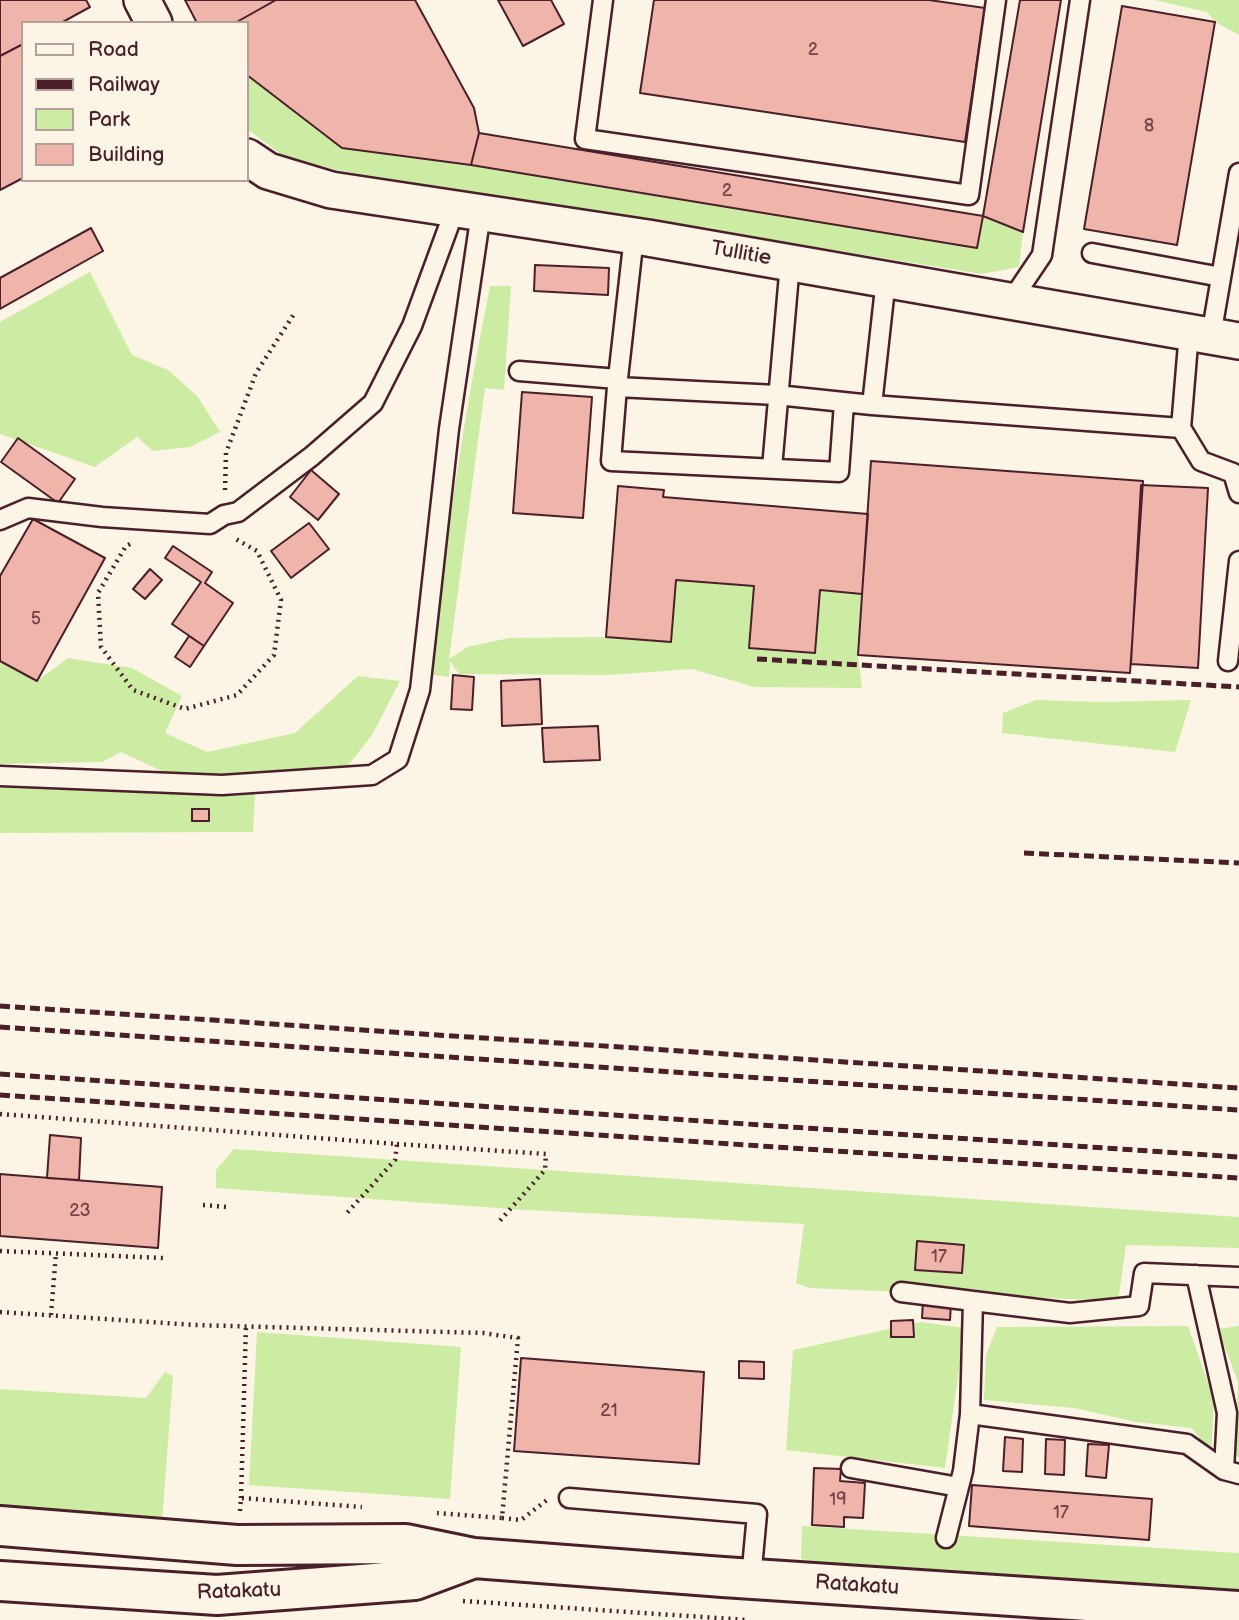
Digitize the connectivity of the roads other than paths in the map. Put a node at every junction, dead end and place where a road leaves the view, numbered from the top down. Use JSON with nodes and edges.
{"nodes":[{"id":1,"x":142,"y":0,"type":"edge"},
{"id":2,"x":603,"y":0,"type":"edge"},
{"id":3,"x":996,"y":0,"type":"edge"},
{"id":4,"x":1080,"y":0,"type":"edge"},
{"id":5,"x":153,"y":21,"type":"edge"},
{"id":6,"x":248,"y":158,"type":"edge"},
{"id":7,"x":1239,"y":173,"type":"edge"},
{"id":8,"x":468,"y":211,"type":"junction"},
{"id":9,"x":634,"y":236,"type":"junction"},
{"id":10,"x":1092,"y":253,"type":"dead end"},
{"id":11,"x":790,"y":263,"type":"junction"},
{"id":12,"x":1221,"y":276,"type":"junction"},
{"id":13,"x":886,"y":279,"type":"junction"},
{"id":14,"x":1011,"y":301,"type":"junction"},
{"id":15,"x":1213,"y":336,"type":"edge"},
{"id":16,"x":519,"y":371,"type":"dead end"},
{"id":17,"x":617,"y":383,"type":"junction"},
{"id":18,"x":777,"y":395,"type":"junction"},
{"id":19,"x":844,"y":403,"type":"junction"},
{"id":20,"x":872,"y":405,"type":"junction"},
{"id":21,"x":1181,"y":428,"type":"junction"},
{"id":22,"x":772,"y":468,"type":"junction"},
{"id":23,"x":1239,"y":493,"type":"edge"},
{"id":24,"x":0,"y":520,"type":"edge"},
{"id":25,"x":1239,"y":561,"type":"edge"},
{"id":26,"x":1228,"y":661,"type":"dead end"},
{"id":27,"x":0,"y":776,"type":"edge"},
{"id":28,"x":1196,"y":1275,"type":"junction"},
{"id":29,"x":1239,"y":1277,"type":"edge"},
{"id":30,"x":901,"y":1292,"type":"dead end"},
{"id":31,"x":973,"y":1301,"type":"junction"},
{"id":32,"x":970,"y":1414,"type":"junction"},
{"id":33,"x":851,"y":1468,"type":"dead end"},
{"id":34,"x":1231,"y":1472,"type":"edge"},
{"id":35,"x":959,"y":1487,"type":"junction"},
{"id":36,"x":569,"y":1498,"type":"road end"},
{"id":37,"x":0,"y":1526,"type":"edge"},
{"id":38,"x":946,"y":1538,"type":"dead end"},
{"id":39,"x":474,"y":1558,"type":"junction"},
{"id":40,"x":751,"y":1579,"type":"junction"},
{"id":41,"x":0,"y":1581,"type":"edge"},
{"id":42,"x":1109,"y":1611,"type":"edge"},
{"id":43,"x":1239,"y":1611,"type":"edge"}],
"edges":[{"from":1,"to":5,"type":"street"},
{"from":2,"to":3,"type":"lane"},
{"from":4,"to":14,"type":"lane"},
{"from":6,"to":8,"type":"street","name":"Tullitie"},
{"from":7,"to":12,"type":"lane"},
{"from":8,"to":9,"type":"street","name":"Tullitie"},
{"from":8,"to":24,"type":"lane"},
{"from":8,"to":27,"type":"lane"},
{"from":9,"to":11,"type":"street","name":"Tullitie"},
{"from":9,"to":17,"type":"lane"},
{"from":10,"to":12,"type":"lane"},
{"from":11,"to":13,"type":"street","name":"Tullitie"},
{"from":11,"to":18,"type":"lane"},
{"from":12,"to":15,"type":"lane"},
{"from":13,"to":14,"type":"street","name":"Tullitie"},
{"from":13,"to":20,"type":"lane"},
{"from":14,"to":15,"type":"street","name":"Tullitie"},
{"from":15,"to":21,"type":"lane"},
{"from":16,"to":17,"type":"lane"},
{"from":17,"to":18,"type":"lane"},
{"from":17,"to":22,"type":"lane"},
{"from":18,"to":19,"type":"lane"},
{"from":18,"to":22,"type":"lane"},
{"from":19,"to":20,"type":"lane"},
{"from":19,"to":22,"type":"lane"},
{"from":20,"to":21,"type":"lane"},
{"from":21,"to":23,"type":"lane"},
{"from":25,"to":26,"type":"lane"},
{"from":28,"to":29,"type":"lane"},
{"from":28,"to":31,"type":"lane"},
{"from":28,"to":34,"type":"lane"},
{"from":30,"to":31,"type":"lane"},
{"from":31,"to":32,"type":"lane"},
{"from":32,"to":34,"type":"lane"},
{"from":32,"to":35,"type":"lane"},
{"from":33,"to":35,"type":"lane"},
{"from":35,"to":38,"type":"lane"},
{"from":36,"to":40,"type":"lane"},
{"from":37,"to":39,"type":"main road","name":"Ratakatu"},
{"from":39,"to":40,"type":"main road","name":"Ratakatu"},
{"from":39,"to":41,"type":"main road","name":"Ratakatu"},
{"from":40,"to":42,"type":"main road","name":"Ratakatu"},
{"from":42,"to":43,"type":"main road","name":"Ratakatu"}]}
